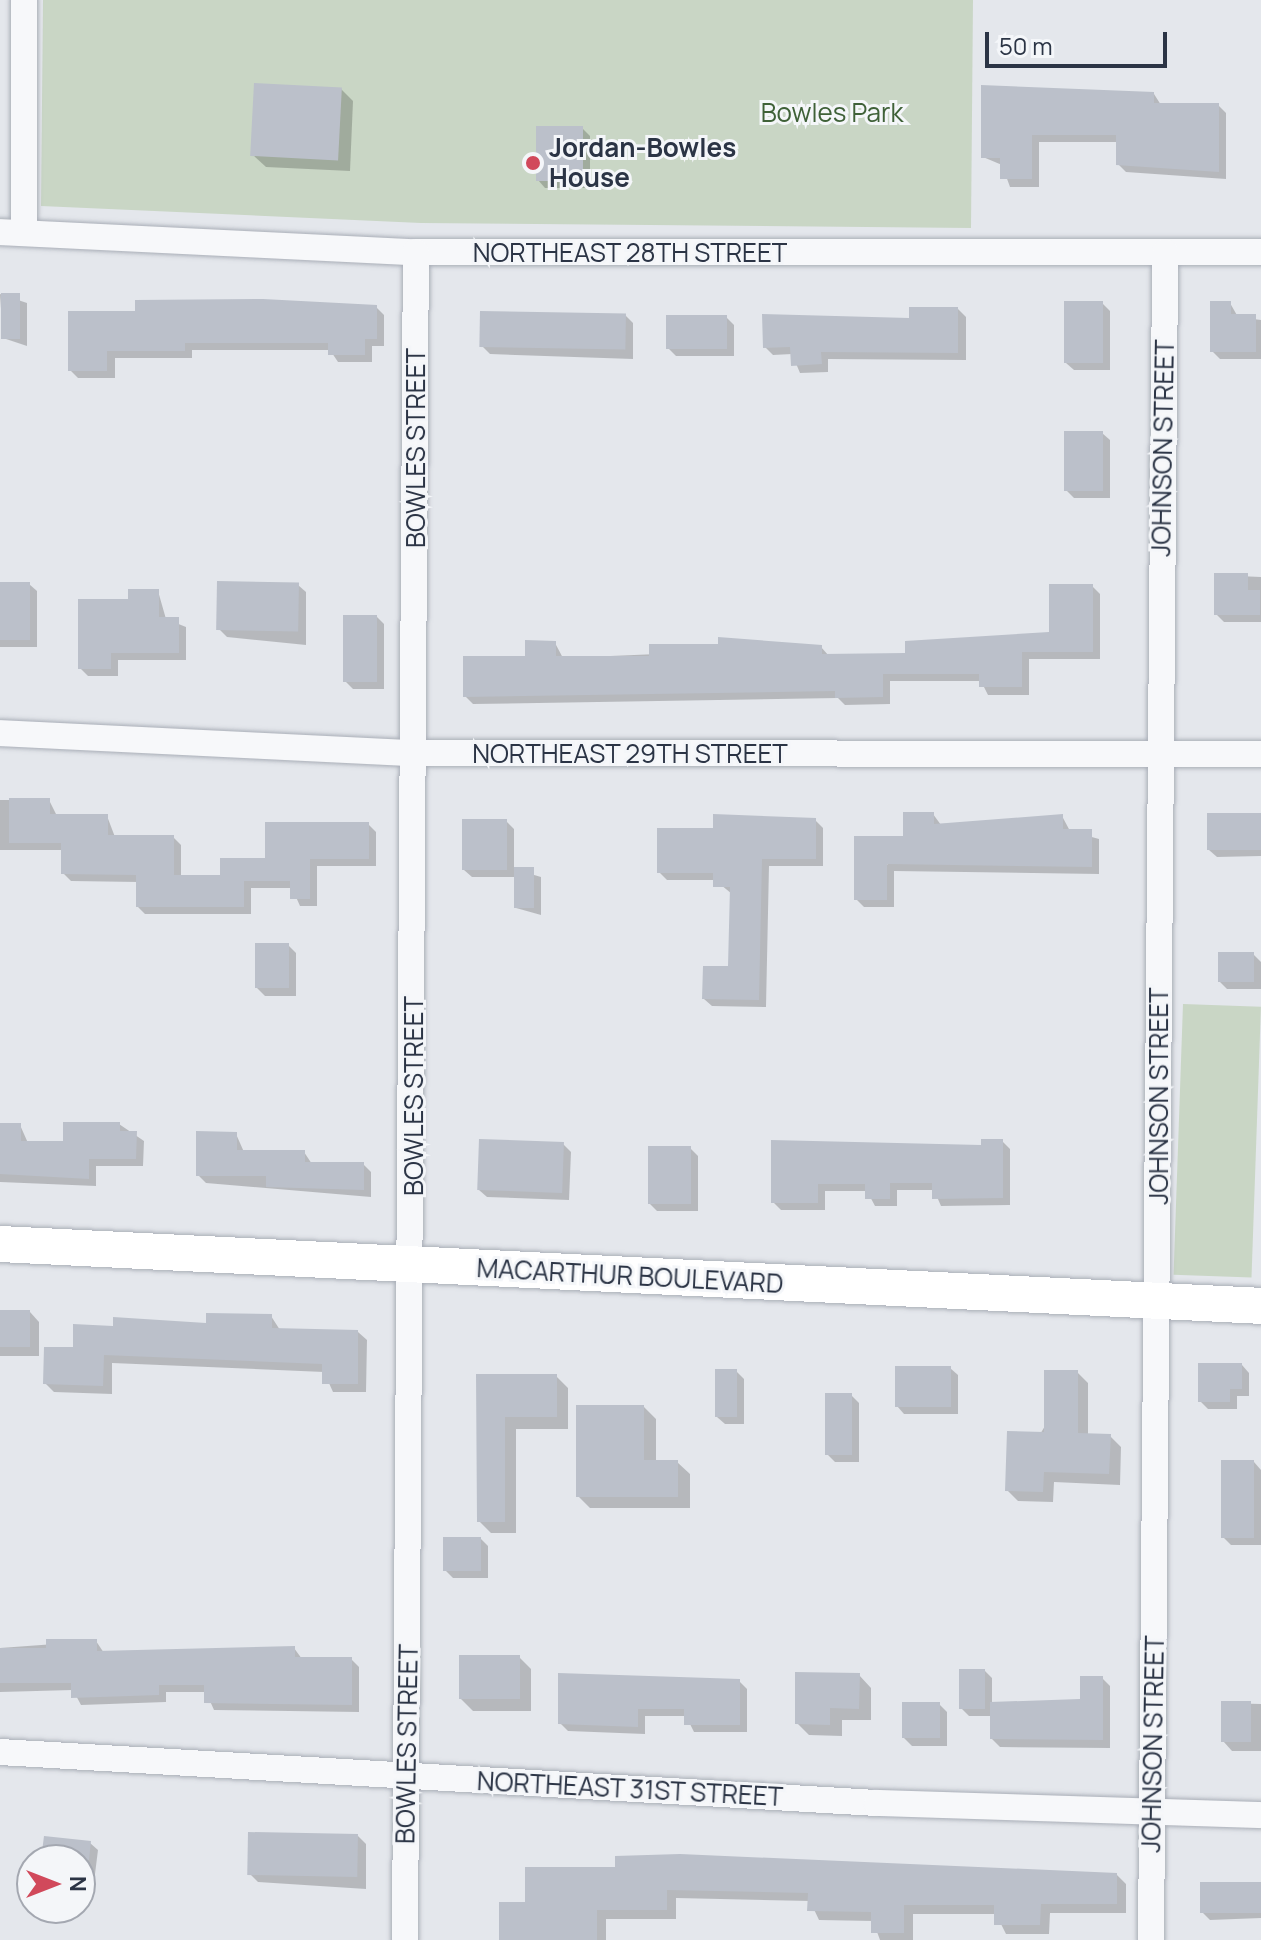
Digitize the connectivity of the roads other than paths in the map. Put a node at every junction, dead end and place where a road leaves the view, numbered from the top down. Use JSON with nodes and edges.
{"nodes":[{"id":1,"x":24,"y":0,"type":"edge"},
{"id":2,"x":12,"y":233,"type":"edge"},
{"id":3,"x":416,"y":252,"type":"junction"},
{"id":4,"x":1165,"y":252,"type":"junction"},
{"id":5,"x":1261,"y":252,"type":"edge"},
{"id":6,"x":0,"y":733,"type":"edge"},
{"id":7,"x":416,"y":753,"type":"junction"},
{"id":8,"x":1261,"y":754,"type":"edge"},
{"id":9,"x":1160,"y":755,"type":"junction"},
{"id":10,"x":0,"y":1244,"type":"edge"},
{"id":11,"x":414,"y":1265,"type":"junction"},
{"id":12,"x":1158,"y":1304,"type":"junction"},
{"id":13,"x":1261,"y":1306,"type":"edge"},
{"id":14,"x":0,"y":1752,"type":"edge"},
{"id":15,"x":407,"y":1775,"type":"junction"},
{"id":16,"x":1152,"y":1815,"type":"junction"},
{"id":17,"x":1261,"y":1815,"type":"edge"},
{"id":18,"x":405,"y":1940,"type":"edge"},
{"id":19,"x":1151,"y":1940,"type":"edge"}],
"edges":[{"from":1,"to":2,"type":"street"},
{"from":2,"to":3,"type":"street","name":"NORTHEAST 28TH STREET"},
{"from":3,"to":4,"type":"street","name":"NORTHEAST 28TH STREET"},
{"from":3,"to":7,"type":"street","name":"BOWLES STREET"},
{"from":4,"to":5,"type":"street","name":"NORTHEAST 28TH STREET"},
{"from":4,"to":9,"type":"street","name":"JOHNSON STREET"},
{"from":6,"to":7,"type":"street","name":"NORTHEAST 29TH STREET"},
{"from":7,"to":9,"type":"street","name":"NORTHEAST 29TH STREET"},
{"from":7,"to":11,"type":"street","name":"BOWLES STREET"},
{"from":8,"to":9,"type":"street","name":"NORTHEAST 29TH STREET"},
{"from":9,"to":12,"type":"street","name":"JOHNSON STREET"},
{"from":10,"to":11,"type":"main road","name":"MACARTHUR BOULEVARD"},
{"from":11,"to":12,"type":"main road","name":"MACARTHUR BOULEVARD"},
{"from":11,"to":15,"type":"street","name":"BOWLES STREET"},
{"from":12,"to":13,"type":"main road","name":"MACARTHUR BOULEVARD"},
{"from":12,"to":16,"type":"street","name":"JOHNSON STREET"},
{"from":14,"to":15,"type":"street","name":"NORTHEAST 31ST STREET"},
{"from":15,"to":16,"type":"street","name":"NORTHEAST 31ST STREET"},
{"from":15,"to":18,"type":"street","name":"BOWLES STREET"},
{"from":16,"to":17,"type":"street","name":"NORTHEAST 31ST STREET"},
{"from":16,"to":19,"type":"street","name":"JOHNSON STREET"}]}
